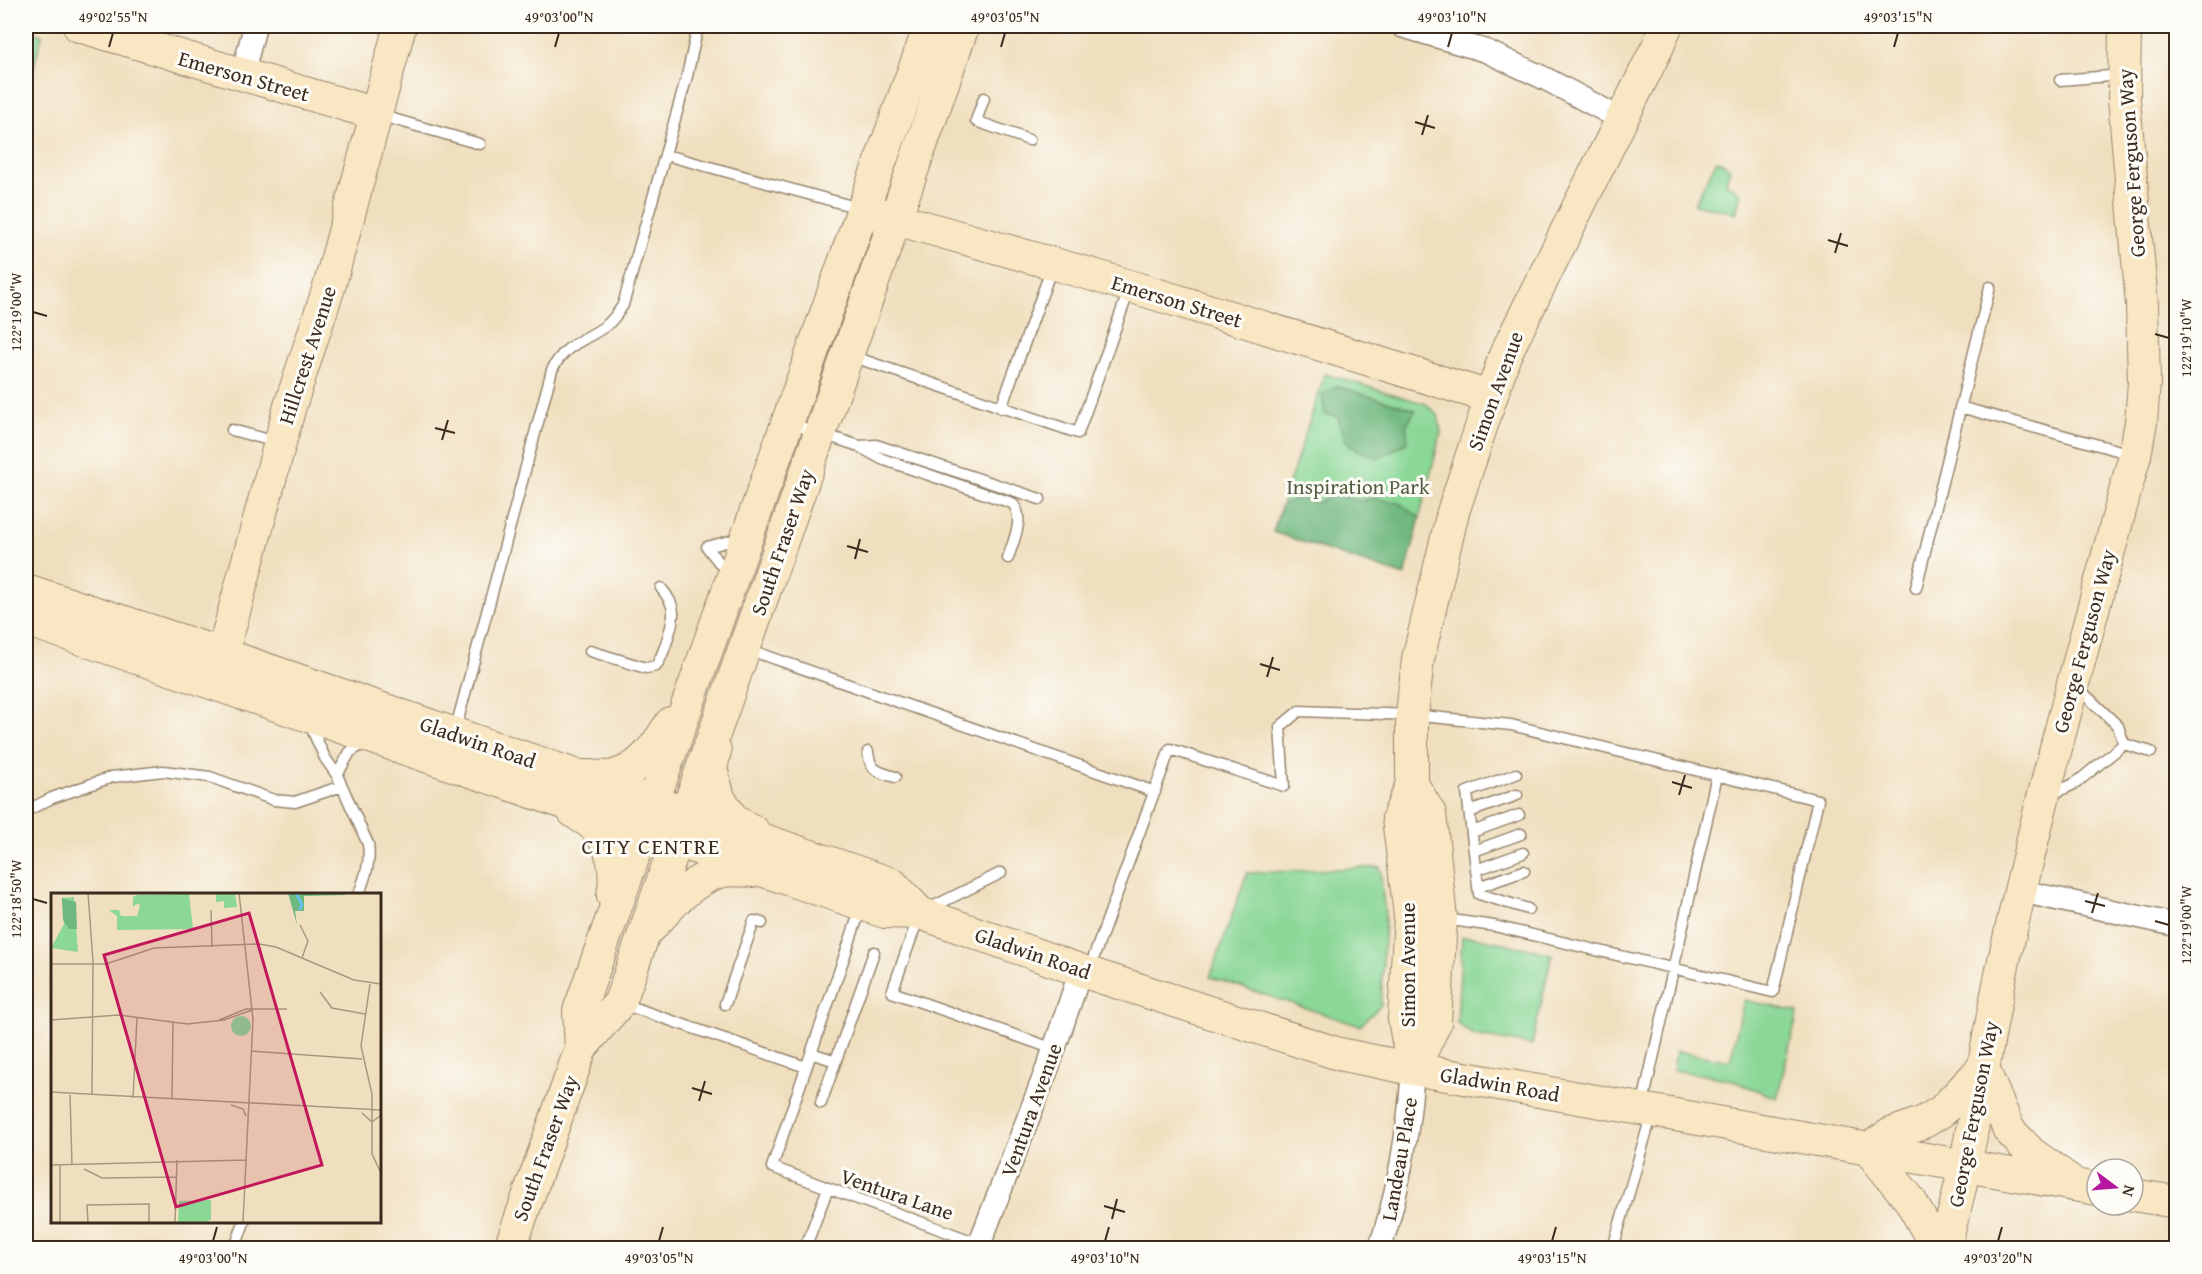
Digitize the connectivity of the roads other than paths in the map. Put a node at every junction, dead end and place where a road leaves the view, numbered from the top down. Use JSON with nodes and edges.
{"nodes":[{"id":1,"x":79,"y":26,"type":"edge"},
{"id":2,"x":255,"y":26,"type":"edge"},
{"id":3,"x":400,"y":26,"type":"edge"},
{"id":4,"x":698,"y":26,"type":"edge"},
{"id":5,"x":930,"y":26,"type":"edge"},
{"id":6,"x":963,"y":26,"type":"edge"},
{"id":7,"x":1402,"y":26,"type":"edge"},
{"id":8,"x":1666,"y":26,"type":"edge"},
{"id":9,"x":2125,"y":26,"type":"edge"},
{"id":10,"x":2123,"y":75,"type":"junction"},
{"id":11,"x":242,"y":76,"type":"junction"},
{"id":12,"x":2060,"y":80,"type":"dead end"},
{"id":13,"x":984,"y":98,"type":"dead end"},
{"id":14,"x":376,"y":114,"type":"junction"},
{"id":15,"x":1621,"y":119,"type":"junction"},
{"id":16,"x":1029,"y":140,"type":"dead end"},
{"id":17,"x":480,"y":144,"type":"dead end"},
{"id":18,"x":666,"y":155,"type":"junction"},
{"id":19,"x":863,"y":209,"type":"junction"},
{"id":20,"x":896,"y":218,"type":"junction"},
{"id":21,"x":1053,"y":263,"type":"junction"},
{"id":22,"x":1130,"y":287,"type":"junction"},
{"id":23,"x":1990,"y":287,"type":"dead end"},
{"id":24,"x":848,"y":355,"type":"junction"},
{"id":25,"x":1490,"y":397,"type":"junction"},
{"id":26,"x":1960,"y":407,"type":"junction"},
{"id":27,"x":1001,"y":408,"type":"junction"},
{"id":28,"x":788,"y":422,"type":"junction"},
{"id":29,"x":232,"y":430,"type":"dead end"},
{"id":30,"x":820,"y":433,"type":"junction"},
{"id":31,"x":279,"y":443,"type":"junction"},
{"id":32,"x":859,"y":446,"type":"junction"},
{"id":33,"x":2134,"y":455,"type":"junction"},
{"id":34,"x":1040,"y":499,"type":"dead end"},
{"id":35,"x":1008,"y":558,"type":"dead end"},
{"id":36,"x":661,"y":588,"type":"dead end"},
{"id":37,"x":1916,"y":588,"type":"dead end"},
{"id":38,"x":26,"y":590,"type":"edge"},
{"id":39,"x":26,"y":620,"type":"edge"},
{"id":40,"x":744,"y":648,"type":"junction"},
{"id":41,"x":590,"y":651,"type":"dead end"},
{"id":42,"x":222,"y":654,"type":"junction"},
{"id":43,"x":2073,"y":683,"type":"junction"},
{"id":44,"x":214,"y":684,"type":"junction"},
{"id":45,"x":695,"y":684,"type":"junction"},
{"id":46,"x":723,"y":708,"type":"junction"},
{"id":47,"x":299,"y":713,"type":"junction"},
{"id":48,"x":1412,"y":715,"type":"junction"},
{"id":49,"x":454,"y":734,"type":"junction"},
{"id":50,"x":372,"y":738,"type":"junction"},
{"id":51,"x":2124,"y":744,"type":"junction"},
{"id":52,"x":868,"y":752,"type":"dead end"},
{"id":53,"x":2151,"y":752,"type":"dead end"},
{"id":54,"x":1516,"y":774,"type":"dead end"},
{"id":55,"x":337,"y":775,"type":"junction"},
{"id":56,"x":1717,"y":775,"type":"junction"},
{"id":57,"x":576,"y":776,"type":"junction"},
{"id":58,"x":895,"y":777,"type":"dead end"},
{"id":59,"x":1412,"y":784,"type":"junction"},
{"id":60,"x":342,"y":786,"type":"junction"},
{"id":61,"x":1155,"y":792,"type":"junction"},
{"id":62,"x":1517,"y":795,"type":"dead end"},
{"id":63,"x":2043,"y":798,"type":"junction"},
{"id":64,"x":563,"y":804,"type":"junction"},
{"id":65,"x":26,"y":811,"type":"edge"},
{"id":66,"x":1469,"y":812,"type":"junction"},
{"id":67,"x":1519,"y":815,"type":"dead end"},
{"id":68,"x":648,"y":816,"type":"junction"},
{"id":69,"x":681,"y":828,"type":"junction"},
{"id":70,"x":1472,"y":832,"type":"junction"},
{"id":71,"x":1521,"y":834,"type":"dead end"},
{"id":72,"x":780,"y":846,"type":"junction"},
{"id":73,"x":1474,"y":851,"type":"junction"},
{"id":74,"x":1523,"y":853,"type":"dead end"},
{"id":75,"x":761,"y":870,"type":"junction"},
{"id":76,"x":1476,"y":870,"type":"junction"},
{"id":77,"x":1524,"y":870,"type":"dead end"},
{"id":78,"x":1001,"y":873,"type":"dead end"},
{"id":79,"x":1478,"y":887,"type":"junction"},
{"id":80,"x":2020,"y":891,"type":"junction"},
{"id":81,"x":358,"y":893,"type":"edge"},
{"id":82,"x":862,"y":904,"type":"junction"},
{"id":83,"x":1528,"y":909,"type":"dead end"},
{"id":84,"x":920,"y":913,"type":"junction"},
{"id":85,"x":1441,"y":919,"type":"junction"},
{"id":86,"x":762,"y":923,"type":"dead end"},
{"id":87,"x":2176,"y":925,"type":"edge"},
{"id":88,"x":609,"y":927,"type":"junction"},
{"id":89,"x":643,"y":937,"type":"junction"},
{"id":90,"x":874,"y":952,"type":"dead end"},
{"id":91,"x":1674,"y":968,"type":"junction"},
{"id":92,"x":1085,"y":972,"type":"junction"},
{"id":93,"x":620,"y":1002,"type":"junction"},
{"id":94,"x":725,"y":1004,"type":"dead end"},
{"id":95,"x":581,"y":1048,"type":"junction"},
{"id":96,"x":1054,"y":1049,"type":"junction"},
{"id":97,"x":811,"y":1053,"type":"junction"},
{"id":98,"x":836,"y":1061,"type":"junction"},
{"id":99,"x":806,"y":1067,"type":"junction"},
{"id":100,"x":1983,"y":1068,"type":"junction"},
{"id":101,"x":1413,"y":1069,"type":"junction"},
{"id":102,"x":821,"y":1103,"type":"dead end"},
{"id":103,"x":1648,"y":1109,"type":"junction"},
{"id":104,"x":1868,"y":1149,"type":"junction"},
{"id":105,"x":1965,"y":1166,"type":"junction"},
{"id":106,"x":2085,"y":1186,"type":"edge"},
{"id":107,"x":2085,"y":1187,"type":"edge"},
{"id":108,"x":828,"y":1188,"type":"junction"},
{"id":109,"x":2145,"y":1197,"type":"edge"},
{"id":110,"x":2176,"y":1202,"type":"edge"},
{"id":111,"x":243,"y":1223,"type":"edge"},
{"id":112,"x":979,"y":1246,"type":"edge"},
{"id":113,"x":235,"y":1248,"type":"edge"},
{"id":114,"x":510,"y":1248,"type":"edge"},
{"id":115,"x":805,"y":1248,"type":"edge"},
{"id":116,"x":1380,"y":1248,"type":"edge"},
{"id":117,"x":1613,"y":1248,"type":"edge"},
{"id":118,"x":1937,"y":1248,"type":"edge"},
{"id":119,"x":1944,"y":1248,"type":"edge"}],
"edges":[{"from":1,"to":11,"type":"main road","name":"Emerson Street"},
{"from":2,"to":11,"type":"street"},
{"from":3,"to":14,"type":"main road","name":"Hillcrest Avenue"},
{"from":4,"to":18,"type":"lane"},
{"from":5,"to":19,"type":"main road","name":"South Fraser Way"},
{"from":6,"to":20,"type":"main road","name":"South Fraser Way"},
{"from":7,"to":15,"type":"street"},
{"from":8,"to":15,"type":"main road","name":"Simon Avenue"},
{"from":9,"to":10,"type":"main road","name":"George Ferguson Way"},
{"from":10,"to":12,"type":"lane"},
{"from":10,"to":33,"type":"main road","name":"George Ferguson Way"},
{"from":11,"to":14,"type":"main road","name":"Emerson Street"},
{"from":13,"to":16,"type":"lane"},
{"from":14,"to":17,"type":"lane"},
{"from":14,"to":31,"type":"main road","name":"Hillcrest Avenue"},
{"from":15,"to":25,"type":"main road","name":"Simon Avenue"},
{"from":18,"to":19,"type":"lane"},
{"from":18,"to":49,"type":"lane"},
{"from":19,"to":20,"type":"main road","name":"Emerson Street"},
{"from":19,"to":28,"type":"main road","name":"South Fraser Way"},
{"from":20,"to":21,"type":"main road","name":"Emerson Street"},
{"from":20,"to":24,"type":"main road","name":"South Fraser Way"},
{"from":21,"to":22,"type":"main road","name":"Emerson Street"},
{"from":21,"to":27,"type":"lane"},
{"from":22,"to":25,"type":"main road","name":"Emerson Street"},
{"from":22,"to":27,"type":"lane"},
{"from":23,"to":26,"type":"lane"},
{"from":24,"to":27,"type":"lane"},
{"from":24,"to":30,"type":"main road","name":"South Fraser Way"},
{"from":25,"to":48,"type":"main road","name":"Simon Avenue"},
{"from":26,"to":33,"type":"lane"},
{"from":26,"to":37,"type":"lane"},
{"from":28,"to":30,"type":"lane"},
{"from":28,"to":45,"type":"main road","name":"South Fraser Way"},
{"from":29,"to":31,"type":"lane"},
{"from":30,"to":32,"type":"lane"},
{"from":30,"to":40,"type":"main road","name":"South Fraser Way"},
{"from":31,"to":42,"type":"main road","name":"Hillcrest Avenue"},
{"from":32,"to":34,"type":"lane"},
{"from":32,"to":35,"type":"lane"},
{"from":33,"to":43,"type":"main road","name":"George Ferguson Way"},
{"from":36,"to":41,"type":"lane"},
{"from":38,"to":42,"type":"main road","name":"Gladwin Road"},
{"from":39,"to":44,"type":"main road","name":"Gladwin Road"},
{"from":40,"to":46,"type":"main road","name":"South Fraser Way"},
{"from":40,"to":61,"type":"lane"},
{"from":42,"to":44,"type":"main road","name":"Hillcrest Avenue"},
{"from":42,"to":49,"type":"main road","name":"Gladwin Road"},
{"from":43,"to":51,"type":"lane"},
{"from":43,"to":63,"type":"main road","name":"George Ferguson Way"},
{"from":44,"to":47,"type":"main road","name":"Gladwin Road"},
{"from":45,"to":57,"type":"main road"},
{"from":45,"to":68,"type":"main road","name":"South Fraser Way"},
{"from":46,"to":69,"type":"main road","name":"South Fraser Way"},
{"from":46,"to":72,"type":"main road"},
{"from":47,"to":50,"type":"main road","name":"Gladwin Road"},
{"from":47,"to":55,"type":"lane"},
{"from":48,"to":56,"type":"lane"},
{"from":48,"to":59,"type":"main road","name":"Simon Avenue"},
{"from":48,"to":61,"type":"lane"},
{"from":49,"to":57,"type":"main road","name":"Gladwin Road"},
{"from":50,"to":55,"type":"lane"},
{"from":50,"to":64,"type":"main road","name":"Gladwin Road"},
{"from":51,"to":53,"type":"lane"},
{"from":51,"to":63,"type":"lane"},
{"from":52,"to":58,"type":"lane"},
{"from":54,"to":66,"type":"lane"},
{"from":55,"to":60,"type":"lane"},
{"from":56,"to":91,"type":"lane"},
{"from":56,"to":91,"type":"lane"},
{"from":57,"to":68,"type":"main road","name":"Gladwin Road"},
{"from":59,"to":85,"type":"main road","name":"Simon Avenue"},
{"from":59,"to":101,"type":"main road","name":"Simon Avenue"},
{"from":60,"to":65,"type":"lane"},
{"from":60,"to":81,"type":"lane"},
{"from":61,"to":92,"type":"lane"},
{"from":62,"to":66,"type":"lane"},
{"from":63,"to":80,"type":"main road","name":"George Ferguson Way"},
{"from":64,"to":68,"type":"main road","name":"Gladwin Road"},
{"from":64,"to":88,"type":"main road"},
{"from":66,"to":70,"type":"lane"},
{"from":67,"to":70,"type":"lane"},
{"from":68,"to":69,"type":"main road","name":"Gladwin Road"},
{"from":68,"to":88,"type":"main road","name":"South Fraser Way"},
{"from":69,"to":72,"type":"main road","name":"Gladwin Road"},
{"from":69,"to":75,"type":"main road","name":"Gladwin Road"},
{"from":69,"to":89,"type":"main road","name":"South Fraser Way"},
{"from":70,"to":73,"type":"lane"},
{"from":71,"to":73,"type":"lane"},
{"from":72,"to":84,"type":"main road","name":"Gladwin Road"},
{"from":73,"to":76,"type":"lane"},
{"from":74,"to":76,"type":"lane"},
{"from":75,"to":82,"type":"main road","name":"Gladwin Road"},
{"from":75,"to":89,"type":"main road"},
{"from":76,"to":79,"type":"lane"},
{"from":77,"to":79,"type":"lane"},
{"from":78,"to":84,"type":"lane"},
{"from":79,"to":83,"type":"lane"},
{"from":80,"to":87,"type":"street"},
{"from":80,"to":100,"type":"main road","name":"George Ferguson Way"},
{"from":82,"to":84,"type":"main road","name":"Gladwin Road"},
{"from":82,"to":97,"type":"lane"},
{"from":84,"to":92,"type":"main road","name":"Gladwin Road"},
{"from":84,"to":96,"type":"lane"},
{"from":85,"to":91,"type":"lane"},
{"from":85,"to":101,"type":"main road","name":"Simon Avenue"},
{"from":86,"to":94,"type":"lane"},
{"from":88,"to":95,"type":"main road","name":"South Fraser Way"},
{"from":89,"to":93,"type":"main road","name":"South Fraser Way"},
{"from":90,"to":98,"type":"lane"},
{"from":91,"to":103,"type":"lane"},
{"from":92,"to":96,"type":"street","name":"Ventura Avenue"},
{"from":92,"to":101,"type":"main road","name":"Gladwin Road"},
{"from":93,"to":95,"type":"main road","name":"South Fraser Way"},
{"from":93,"to":99,"type":"lane"},
{"from":95,"to":114,"type":"main road","name":"South Fraser Way"},
{"from":96,"to":112,"type":"street","name":"Ventura Avenue"},
{"from":97,"to":98,"type":"lane"},
{"from":97,"to":99,"type":"lane"},
{"from":98,"to":102,"type":"lane"},
{"from":99,"to":108,"type":"lane"},
{"from":100,"to":104,"type":"main road"},
{"from":100,"to":105,"type":"main road","name":"George Ferguson Way"},
{"from":100,"to":106,"type":"main road"},
{"from":101,"to":103,"type":"main road","name":"Gladwin Road"},
{"from":101,"to":116,"type":"street","name":"Landeau Place"},
{"from":103,"to":104,"type":"main road","name":"Gladwin Road"},
{"from":103,"to":117,"type":"lane"},
{"from":104,"to":105,"type":"main road","name":"Gladwin Road"},
{"from":104,"to":118,"type":"main road"},
{"from":105,"to":107,"type":"main road","name":"Gladwin Road"},
{"from":105,"to":119,"type":"main road","name":"George Ferguson Way"},
{"from":108,"to":112,"type":"lane","name":"Ventura Lane"},
{"from":108,"to":115,"type":"lane","name":"Ventura Lane"},
{"from":109,"to":110,"type":"main road"},
{"from":111,"to":113,"type":"lane"}]}
